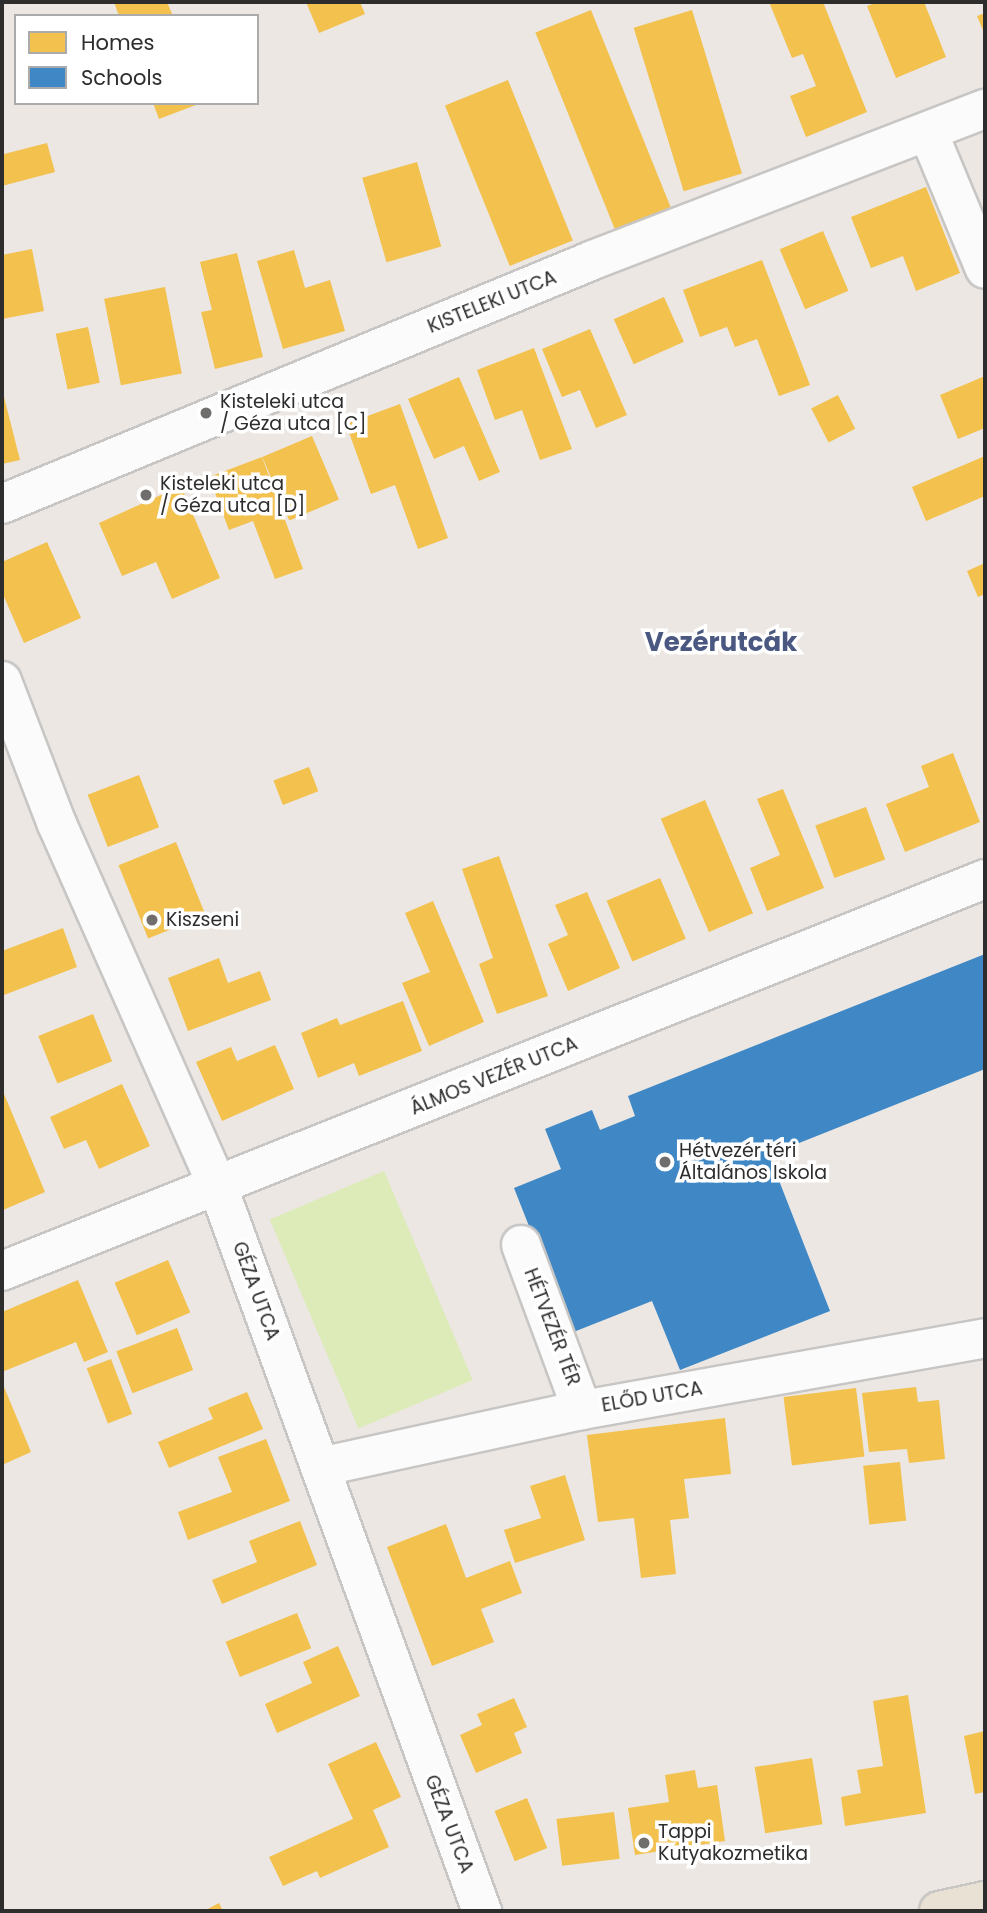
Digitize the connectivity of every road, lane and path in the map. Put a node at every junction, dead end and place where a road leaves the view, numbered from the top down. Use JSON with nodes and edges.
{"nodes":[{"id":1,"x":985,"y":109,"type":"edge"},
{"id":2,"x":928,"y":132,"type":"junction"},
{"id":3,"x":985,"y":269,"type":"edge"},
{"id":4,"x":2,"y":503,"type":"edge"},
{"id":5,"x":2,"y":681,"type":"edge"},
{"id":6,"x":985,"y":879,"type":"edge"},
{"id":7,"x":218,"y":1187,"type":"junction"},
{"id":8,"x":521,"y":1245,"type":"dead end"},
{"id":9,"x":2,"y":1271,"type":"edge"},
{"id":10,"x":985,"y":1338,"type":"edge"},
{"id":11,"x":582,"y":1410,"type":"junction"},
{"id":12,"x":320,"y":1467,"type":"junction"},
{"id":13,"x":985,"y":1900,"type":"edge"},
{"id":14,"x":482,"y":1911,"type":"edge"},
{"id":15,"x":939,"y":1911,"type":"edge"}],
"edges":[{"from":1,"to":2,"type":"street","name":"KISTELEKI UTCA"},
{"from":2,"to":3,"type":"street"},
{"from":2,"to":4,"type":"street","name":"KISTELEKI UTCA"},
{"from":5,"to":7,"type":"street","name":"GÉZA UTCA"},
{"from":6,"to":7,"type":"street","name":"ÁLMOS VEZÉR UTCA"},
{"from":7,"to":9,"type":"street","name":"ÁLMOS VEZÉR UTCA"},
{"from":7,"to":12,"type":"street","name":"GÉZA UTCA"},
{"from":8,"to":11,"type":"street","name":"HÉTVEZÉR TÉR"},
{"from":10,"to":11,"type":"street","name":"ELŐD UTCA"},
{"from":11,"to":12,"type":"street","name":"ELŐD UTCA"},
{"from":12,"to":14,"type":"street","name":"GÉZA UTCA"},
{"from":13,"to":15,"type":"main road"}]}
